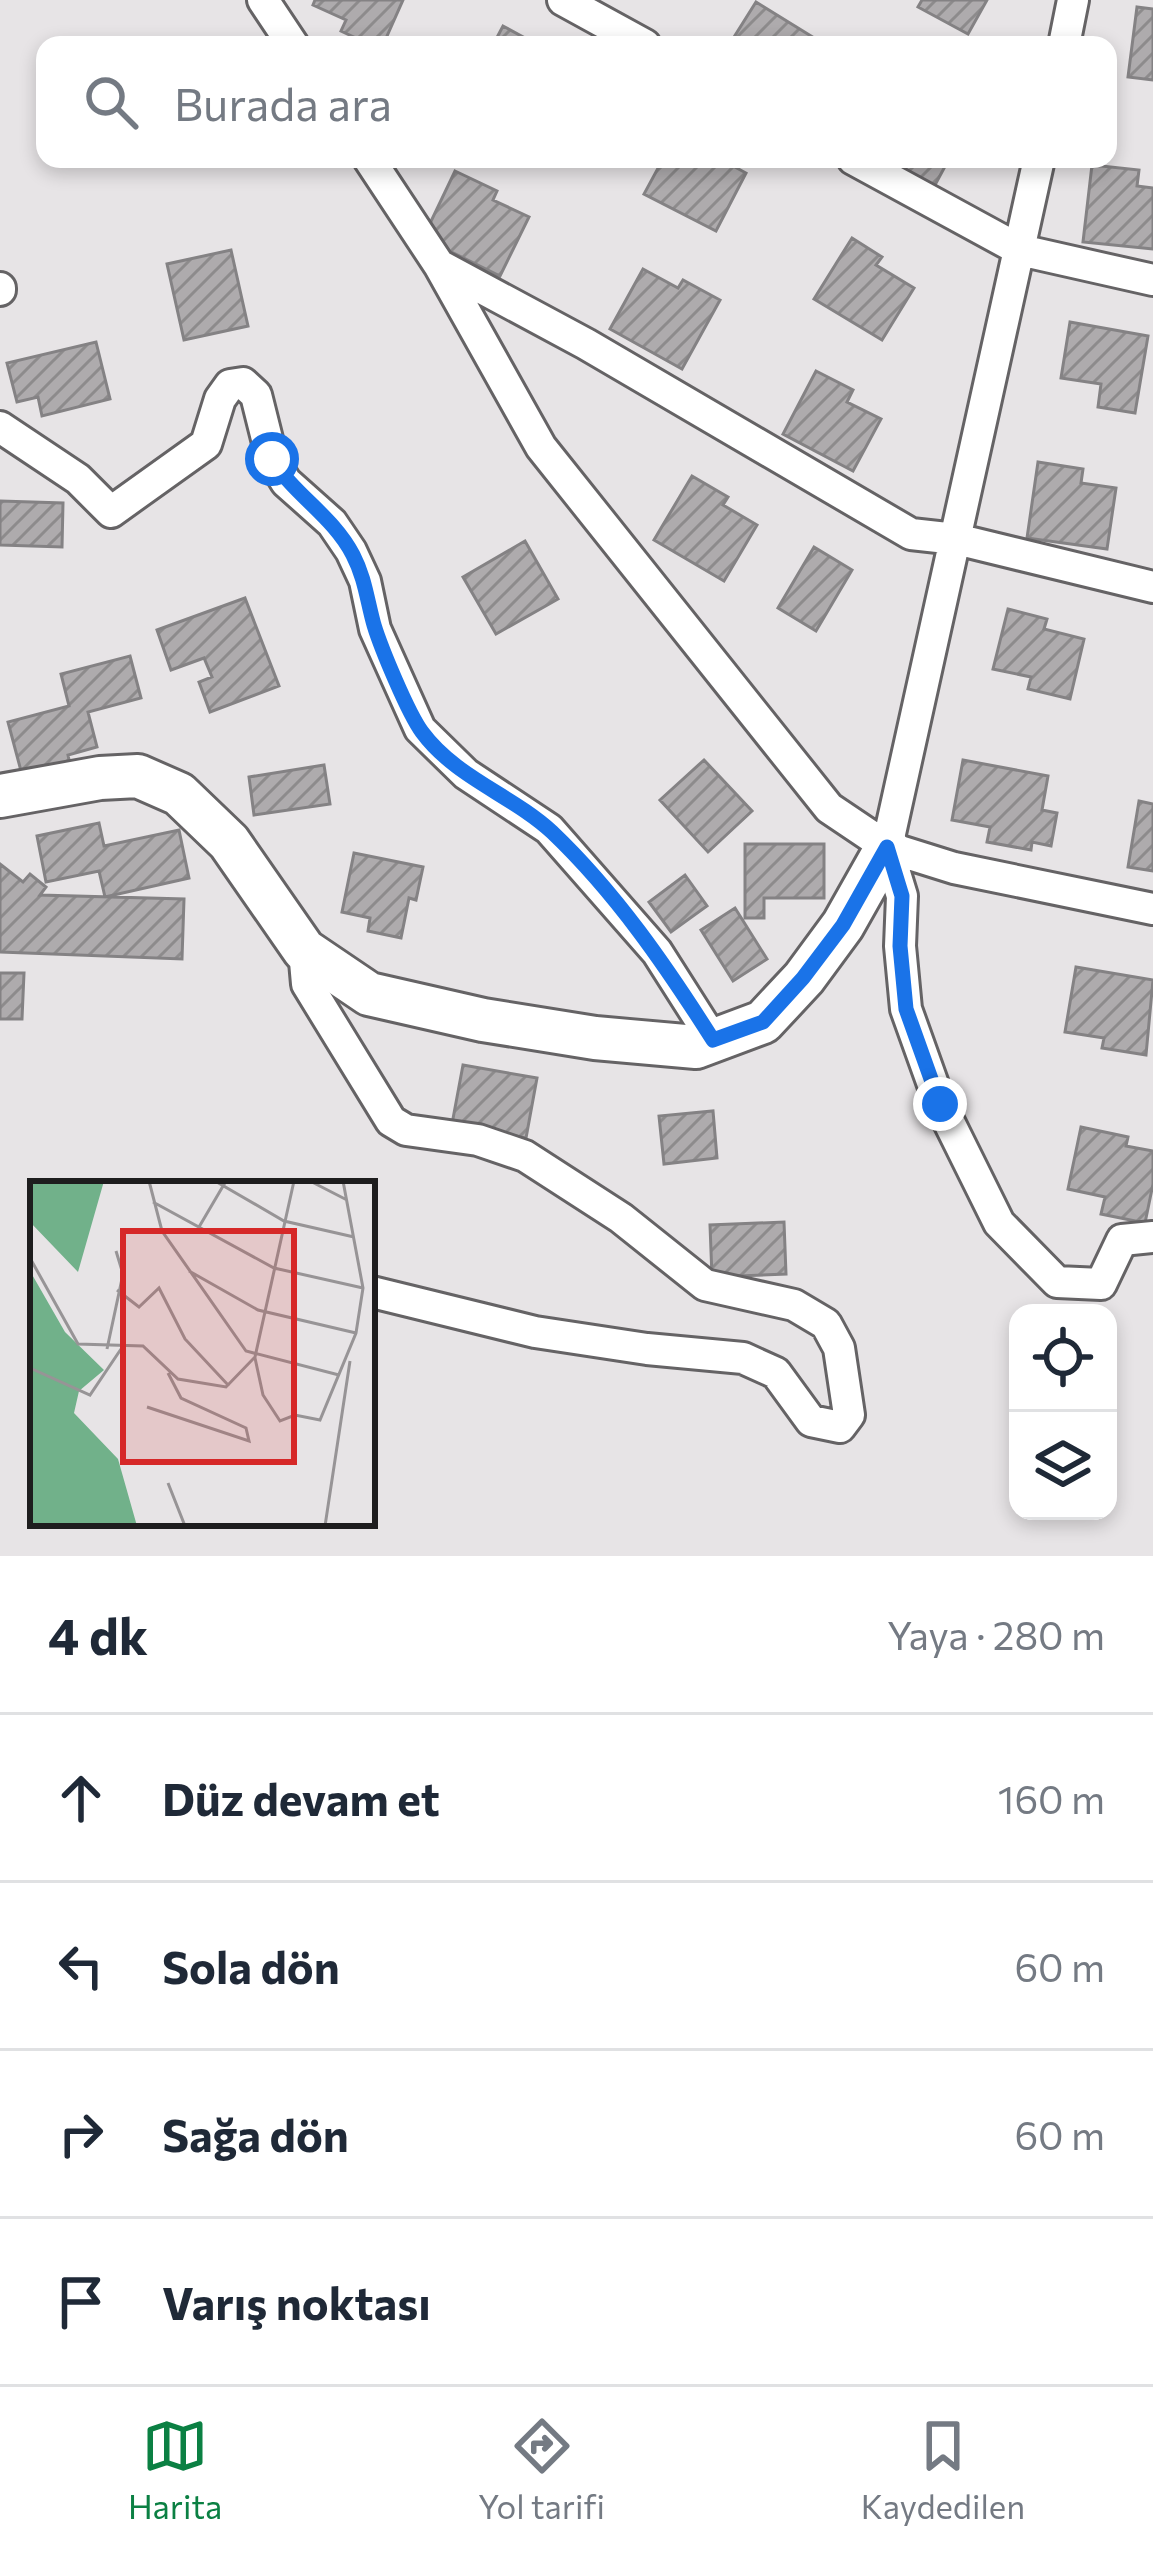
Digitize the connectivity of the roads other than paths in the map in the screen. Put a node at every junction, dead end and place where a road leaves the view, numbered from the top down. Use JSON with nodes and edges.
{"nodes":[{"id":1,"x":263,"y":0,"type":"edge"},
{"id":2,"x":563,"y":0,"type":"edge"},
{"id":3,"x":1073,"y":0,"type":"edge"},
{"id":4,"x":287,"y":36,"type":"edge"},
{"id":5,"x":629,"y":36,"type":"edge"},
{"id":6,"x":1066,"y":36,"type":"edge"},
{"id":7,"x":375,"y":168,"type":"edge"},
{"id":8,"x":870,"y":168,"type":"edge"},
{"id":9,"x":1037,"y":168,"type":"edge"},
{"id":10,"x":1020,"y":250,"type":"junction"},
{"id":11,"x":439,"y":265,"type":"junction"},
{"id":12,"x":1153,"y":280,"type":"edge"},
{"id":13,"x":0,"y":427,"type":"edge"},
{"id":14,"x":956,"y":539,"type":"junction"},
{"id":15,"x":1153,"y":587,"type":"edge"},
{"id":16,"x":0,"y":796,"type":"edge"},
{"id":17,"x":887,"y":847,"type":"junction"},
{"id":18,"x":1153,"y":909,"type":"edge"},
{"id":19,"x":304,"y":950,"type":"junction"},
{"id":20,"x":713,"y":1040,"type":"junction"},
{"id":21,"x":1153,"y":1237,"type":"edge"},
{"id":22,"x":375,"y":1293,"type":"edge"}],
"edges":[{"from":1,"to":4,"type":"street"},
{"from":2,"to":5,"type":"street"},
{"from":3,"to":6,"type":"street"},
{"from":7,"to":11,"type":"street"},
{"from":8,"to":10,"type":"street"},
{"from":9,"to":10,"type":"street"},
{"from":10,"to":12,"type":"street"},
{"from":10,"to":14,"type":"street"},
{"from":11,"to":14,"type":"street"},
{"from":11,"to":17,"type":"street"},
{"from":13,"to":20,"type":"street"},
{"from":14,"to":15,"type":"street"},
{"from":14,"to":17,"type":"street"},
{"from":16,"to":19,"type":"street"},
{"from":17,"to":18,"type":"street"},
{"from":17,"to":20,"type":"street"},
{"from":17,"to":21,"type":"street"},
{"from":19,"to":20,"type":"street"},
{"from":19,"to":22,"type":"street"}]}
